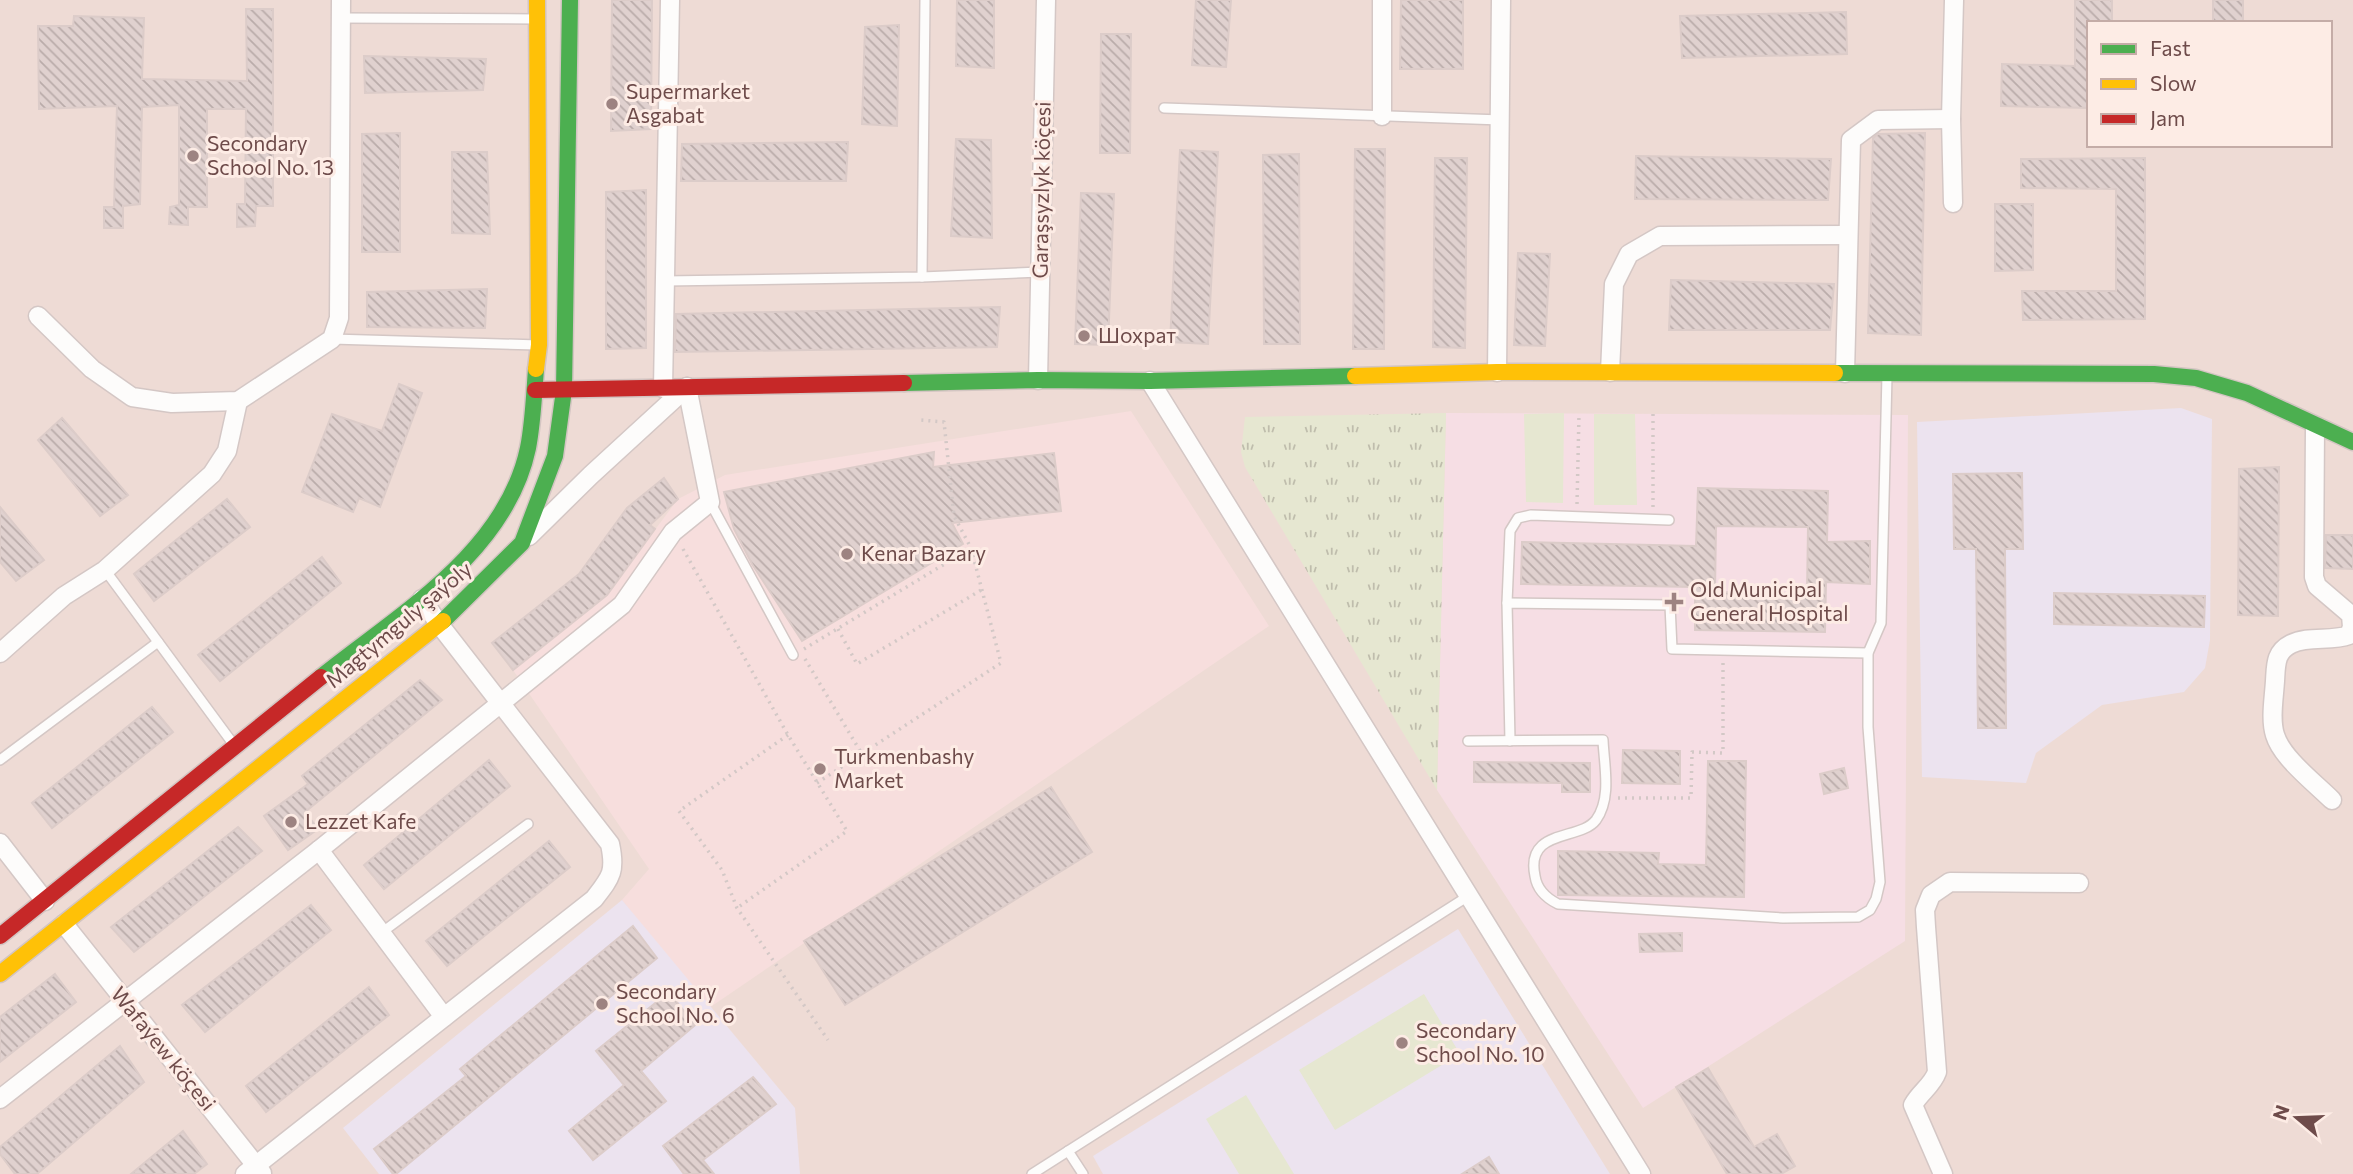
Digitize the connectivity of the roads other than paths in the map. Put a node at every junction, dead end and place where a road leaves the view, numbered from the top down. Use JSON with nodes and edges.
{"nodes":[{"id":1,"x":537,"y":0,"type":"edge"},
{"id":2,"x":570,"y":0,"type":"edge"},
{"id":3,"x":670,"y":0,"type":"edge"},
{"id":4,"x":925,"y":0,"type":"edge"},
{"id":5,"x":1046,"y":0,"type":"edge"},
{"id":6,"x":1382,"y":0,"type":"edge"},
{"id":7,"x":1501,"y":0,"type":"edge"},
{"id":8,"x":1954,"y":0,"type":"edge"},
{"id":9,"x":341,"y":9,"type":"edge"},
{"id":10,"x":537,"y":19,"type":"junction"},
{"id":11,"x":1164,"y":108,"type":"dead end"},
{"id":12,"x":1382,"y":116,"type":"junction"},
{"id":13,"x":1951,"y":119,"type":"junction"},
{"id":14,"x":1501,"y":120,"type":"junction"},
{"id":15,"x":1953,"y":203,"type":"dead end"},
{"id":16,"x":1848,"y":235,"type":"junction"},
{"id":17,"x":1040,"y":272,"type":"junction"},
{"id":18,"x":922,"y":277,"type":"junction"},
{"id":19,"x":665,"y":281,"type":"junction"},
{"id":20,"x":38,"y":316,"type":"dead end"},
{"id":21,"x":331,"y":339,"type":"junction"},
{"id":22,"x":540,"y":345,"type":"junction"},
{"id":23,"x":1497,"y":372,"type":"junction"},
{"id":24,"x":1610,"y":372,"type":"junction"},
{"id":25,"x":1844,"y":373,"type":"junction"},
{"id":26,"x":1887,"y":374,"type":"junction"},
{"id":27,"x":1038,"y":380,"type":"junction"},
{"id":28,"x":1150,"y":381,"type":"junction"},
{"id":29,"x":687,"y":387,"type":"junction"},
{"id":30,"x":663,"y":388,"type":"junction"},
{"id":31,"x":535,"y":390,"type":"junction"},
{"id":32,"x":564,"y":390,"type":"junction"},
{"id":33,"x":238,"y":401,"type":"junction"},
{"id":34,"x":2315,"y":426,"type":"junction"},
{"id":35,"x":2353,"y":442,"type":"edge"},
{"id":36,"x":710,"y":502,"type":"junction"},
{"id":37,"x":1669,"y":520,"type":"dead end"},
{"id":38,"x":522,"y":543,"type":"junction"},
{"id":39,"x":105,"y":570,"type":"junction"},
{"id":40,"x":422,"y":599,"type":"junction"},
{"id":41,"x":1507,"y":603,"type":"junction"},
{"id":42,"x":2348,"y":604,"type":"edge"},
{"id":43,"x":439,"y":624,"type":"junction"},
{"id":44,"x":158,"y":642,"type":"junction"},
{"id":45,"x":0,"y":653,"type":"edge"},
{"id":46,"x":1868,"y":653,"type":"junction"},
{"id":47,"x":793,"y":655,"type":"dead end"},
{"id":48,"x":503,"y":704,"type":"junction"},
{"id":49,"x":1468,"y":741,"type":"dead end"},
{"id":50,"x":1510,"y":741,"type":"junction"},
{"id":51,"x":235,"y":747,"type":"junction"},
{"id":52,"x":0,"y":760,"type":"edge"},
{"id":53,"x":2332,"y":800,"type":"dead end"},
{"id":54,"x":528,"y":824,"type":"dead end"},
{"id":55,"x":0,"y":844,"type":"edge"},
{"id":56,"x":319,"y":850,"type":"junction"},
{"id":57,"x":2079,"y":883,"type":"dead end"},
{"id":58,"x":1470,"y":895,"type":"junction"},
{"id":59,"x":45,"y":901,"type":"junction"},
{"id":60,"x":64,"y":924,"type":"junction"},
{"id":61,"x":381,"y":933,"type":"junction"},
{"id":62,"x":0,"y":936,"type":"edge"},
{"id":63,"x":0,"y":974,"type":"edge"},
{"id":64,"x":125,"y":1001,"type":"junction"},
{"id":65,"x":444,"y":1017,"type":"junction"},
{"id":66,"x":0,"y":1099,"type":"edge"},
{"id":67,"x":1069,"y":1151,"type":"junction"},
{"id":68,"x":255,"y":1171,"type":"edge"},
{"id":69,"x":1043,"y":1171,"type":"edge"},
{"id":70,"x":1032,"y":1174,"type":"edge"},
{"id":71,"x":1083,"y":1174,"type":"edge"},
{"id":72,"x":1641,"y":1174,"type":"edge"},
{"id":73,"x":1943,"y":1174,"type":"edge"}],
"edges":[{"from":1,"to":10,"type":"street","name":"Magtymguly şaýoly"},
{"from":2,"to":32,"type":"street","name":"Magtymguly şaýoly"},
{"from":3,"to":19,"type":"street"},
{"from":4,"to":18,"type":"lane"},
{"from":5,"to":17,"type":"street","name":"Garaşsyzlyk köçesi"},
{"from":6,"to":12,"type":"street"},
{"from":7,"to":14,"type":"street"},
{"from":8,"to":13,"type":"street"},
{"from":9,"to":10,"type":"lane"},
{"from":9,"to":21,"type":"street"},
{"from":10,"to":22,"type":"street","name":"Magtymguly şaýoly"},
{"from":11,"to":12,"type":"lane"},
{"from":12,"to":14,"type":"lane"},
{"from":13,"to":15,"type":"street"},
{"from":13,"to":16,"type":"street"},
{"from":14,"to":23,"type":"street"},
{"from":16,"to":24,"type":"street"},
{"from":16,"to":25,"type":"street"},
{"from":17,"to":18,"type":"lane"},
{"from":17,"to":27,"type":"street","name":"Garaşsyzlyk köçesi"},
{"from":18,"to":19,"type":"lane"},
{"from":19,"to":30,"type":"street"},
{"from":20,"to":33,"type":"street"},
{"from":21,"to":22,"type":"lane"},
{"from":21,"to":33,"type":"street"},
{"from":22,"to":31,"type":"street","name":"Magtymguly şaýoly"},
{"from":23,"to":24,"type":"street"},
{"from":23,"to":28,"type":"street"},
{"from":24,"to":25,"type":"street"},
{"from":25,"to":26,"type":"street"},
{"from":26,"to":34,"type":"street"},
{"from":26,"to":46,"type":"lane"},
{"from":27,"to":28,"type":"street"},
{"from":27,"to":29,"type":"street"},
{"from":28,"to":58,"type":"street"},
{"from":29,"to":30,"type":"street"},
{"from":29,"to":36,"type":"street"},
{"from":29,"to":38,"type":"street"},
{"from":30,"to":32,"type":"street"},
{"from":31,"to":32,"type":"street"},
{"from":31,"to":40,"type":"street","name":"Magtymguly şaýoly"},
{"from":32,"to":38,"type":"street","name":"Magtymguly şaýoly"},
{"from":33,"to":39,"type":"street"},
{"from":34,"to":35,"type":"street"},
{"from":34,"to":42,"type":"street"},
{"from":36,"to":47,"type":"lane"},
{"from":36,"to":48,"type":"street"},
{"from":37,"to":41,"type":"lane"},
{"from":38,"to":43,"type":"street","name":"Magtymguly şaýoly"},
{"from":39,"to":44,"type":"lane"},
{"from":39,"to":45,"type":"street"},
{"from":40,"to":43,"type":"street"},
{"from":40,"to":51,"type":"street","name":"Magtymguly şaýoly"},
{"from":41,"to":46,"type":"lane"},
{"from":41,"to":50,"type":"lane"},
{"from":42,"to":53,"type":"street"},
{"from":43,"to":48,"type":"street"},
{"from":43,"to":60,"type":"street","name":"Magtymguly şaýoly"},
{"from":44,"to":51,"type":"lane"},
{"from":44,"to":52,"type":"lane"},
{"from":46,"to":50,"type":"lane"},
{"from":48,"to":56,"type":"street"},
{"from":48,"to":65,"type":"street"},
{"from":49,"to":50,"type":"lane"},
{"from":51,"to":59,"type":"street","name":"Magtymguly şaýoly"},
{"from":54,"to":61,"type":"lane"},
{"from":55,"to":59,"type":"street"},
{"from":56,"to":61,"type":"street"},
{"from":56,"to":64,"type":"street"},
{"from":57,"to":73,"type":"street"},
{"from":58,"to":67,"type":"lane"},
{"from":58,"to":72,"type":"street"},
{"from":59,"to":62,"type":"street","name":"Magtymguly şaýoly"},
{"from":60,"to":63,"type":"street","name":"Magtymguly şaýoly"},
{"from":60,"to":64,"type":"street","name":"Wafaýew köçesi"},
{"from":61,"to":65,"type":"street"},
{"from":64,"to":66,"type":"street"},
{"from":64,"to":68,"type":"street","name":"Wafaýew köçesi"},
{"from":65,"to":68,"type":"street"},
{"from":67,"to":69,"type":"lane"},
{"from":67,"to":71,"type":"lane"},
{"from":69,"to":70,"type":"lane"}]}
